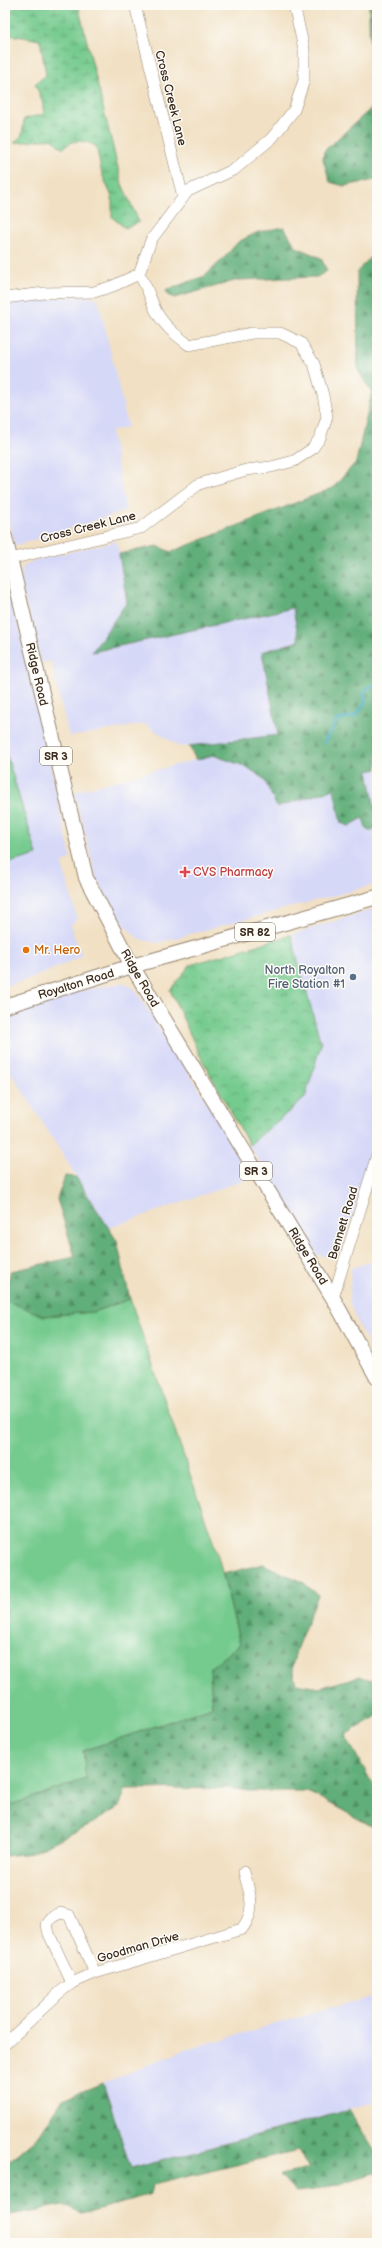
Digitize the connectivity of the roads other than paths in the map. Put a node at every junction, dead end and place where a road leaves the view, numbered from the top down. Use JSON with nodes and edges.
{"nodes":[{"id":1,"x":135,"y":5,"type":"edge"},
{"id":2,"x":294,"y":5,"type":"edge"},
{"id":3,"x":183,"y":197,"type":"junction"},
{"id":4,"x":139,"y":274,"type":"junction"},
{"id":5,"x":5,"y":298,"type":"edge"},
{"id":6,"x":5,"y":537,"type":"edge"},
{"id":7,"x":10,"y":559,"type":"junction"},
{"id":8,"x":377,"y":897,"type":"edge"},
{"id":9,"x":132,"y":966,"type":"junction"},
{"id":10,"x":5,"y":1006,"type":"edge"},
{"id":11,"x":377,"y":1155,"type":"edge"},
{"id":12,"x":333,"y":1298,"type":"junction"},
{"id":13,"x":377,"y":1378,"type":"edge"},
{"id":14,"x":244,"y":1872,"type":"dead end"},
{"id":15,"x":95,"y":1973,"type":"junction"},
{"id":16,"x":72,"y":1983,"type":"junction"},
{"id":17,"x":5,"y":2044,"type":"edge"}],
"edges":[{"from":1,"to":3,"type":"street","name":"Cross Creek Lane"},
{"from":2,"to":3,"type":"street"},
{"from":3,"to":4,"type":"street"},
{"from":4,"to":5,"type":"street"},
{"from":4,"to":7,"type":"street","name":"Cross Creek Lane"},
{"from":6,"to":7,"type":"main road","name":"Ridge Road","number":"SR 3"},
{"from":7,"to":9,"type":"main road","name":"Ridge Road","number":"SR 3"},
{"from":8,"to":9,"type":"main road","name":"Royalton Road","number":"SR 82"},
{"from":9,"to":10,"type":"main road","name":"Royalton Road","number":"SR 82"},
{"from":9,"to":12,"type":"main road","name":"Ridge Road","number":"SR 3"},
{"from":11,"to":12,"type":"street","name":"Bennett Road"},
{"from":12,"to":13,"type":"main road","name":"Ridge Road","number":"SR 3"},
{"from":14,"to":15,"type":"street","name":"Goodman Drive"},
{"from":15,"to":16,"type":"street","name":"Goodman Drive"},
{"from":15,"to":16,"type":"street"},
{"from":16,"to":17,"type":"street","name":"Goodman Drive"}]}
